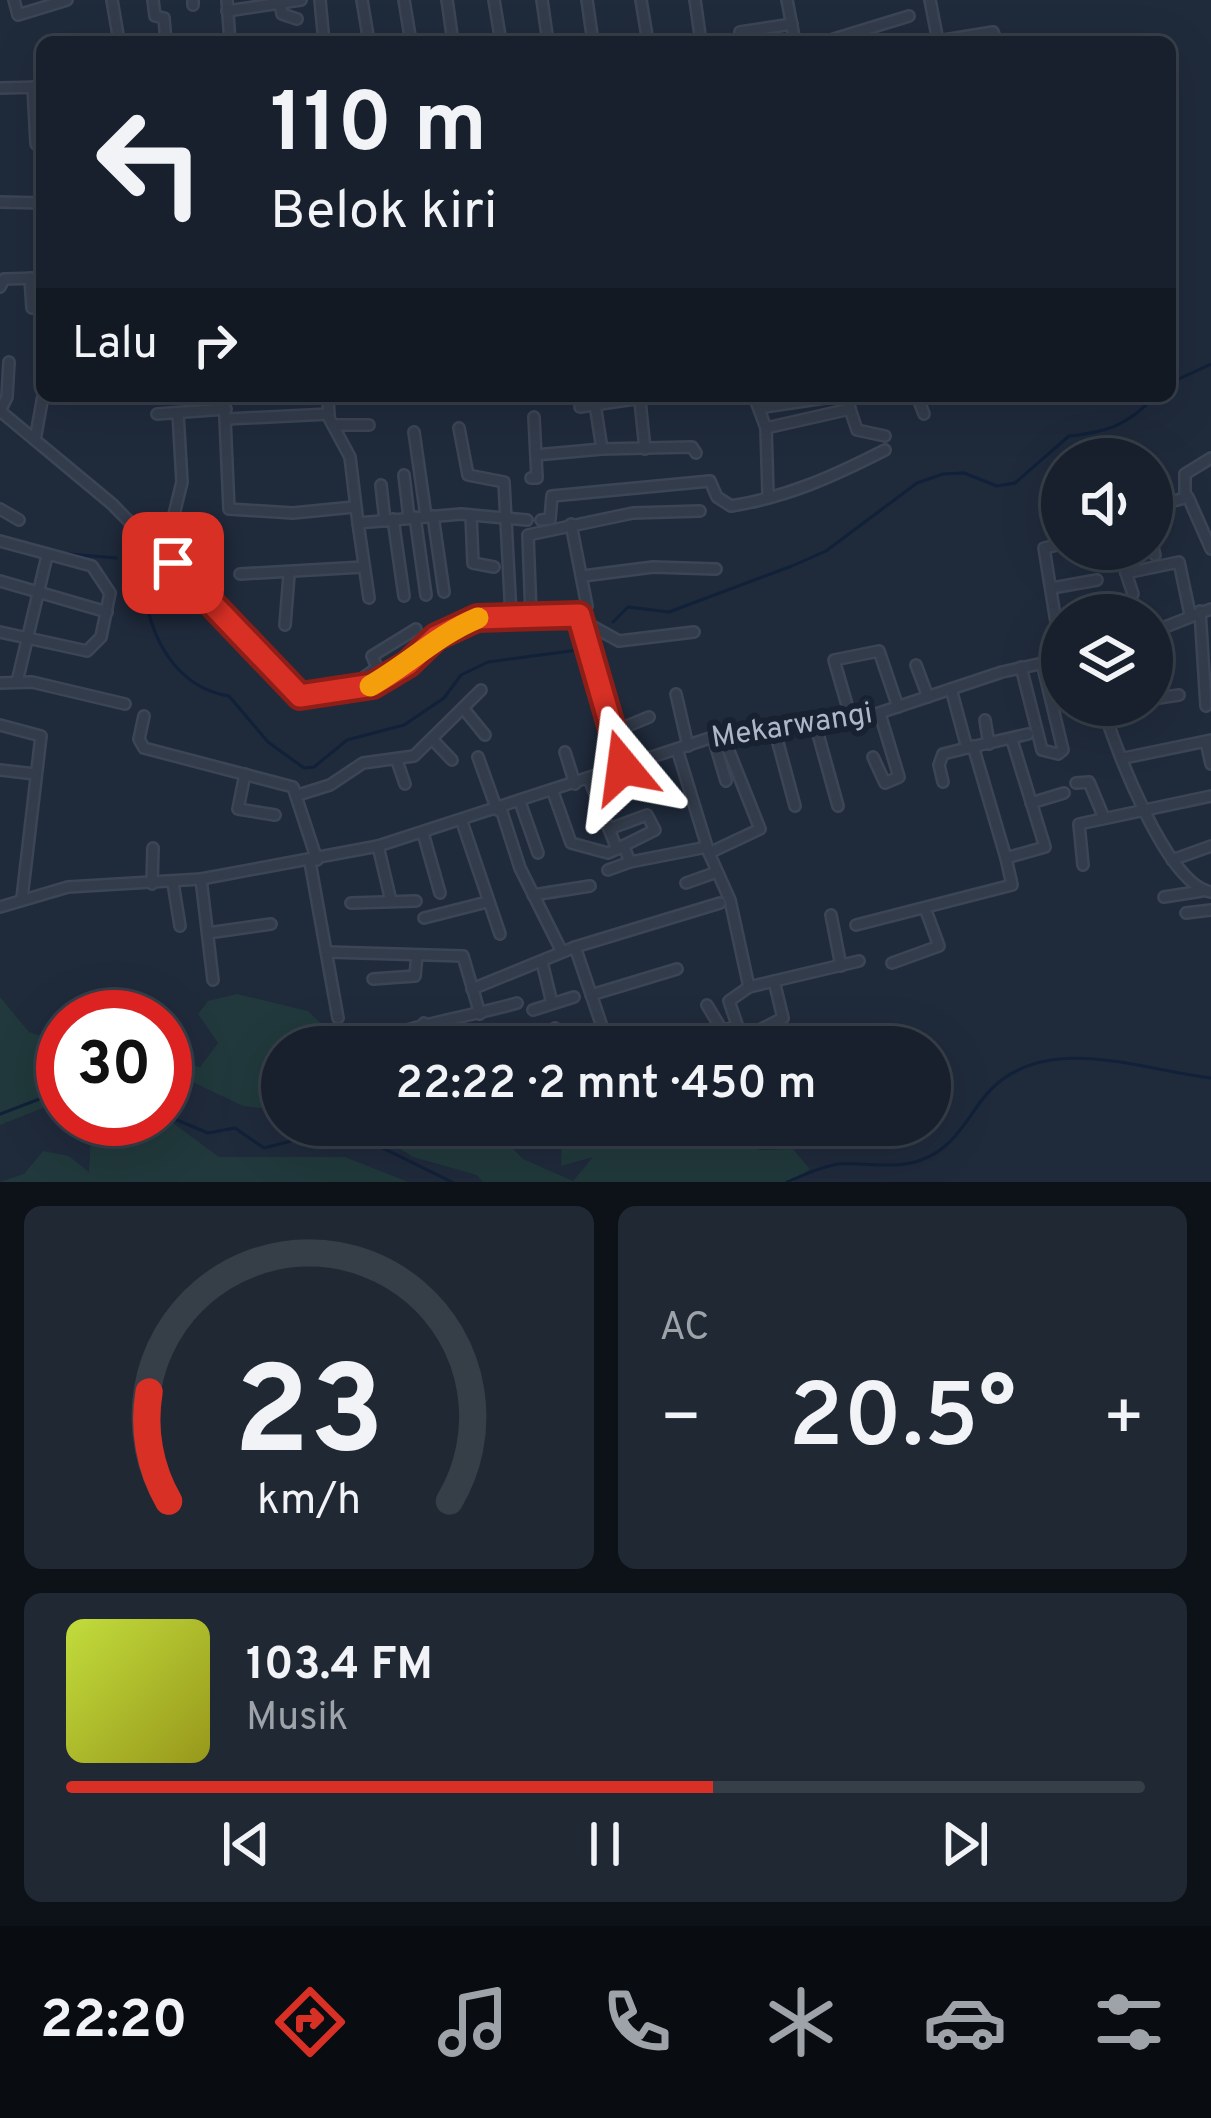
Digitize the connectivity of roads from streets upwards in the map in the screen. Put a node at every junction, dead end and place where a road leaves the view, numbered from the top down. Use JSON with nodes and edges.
{"nodes":[{"id":1,"x":14,"y":0,"type":"edge"},
{"id":2,"x":68,"y":0,"type":"edge"},
{"id":3,"x":112,"y":0,"type":"edge"},
{"id":4,"x":153,"y":0,"type":"edge"},
{"id":5,"x":302,"y":0,"type":"edge"},
{"id":6,"x":320,"y":0,"type":"edge"},
{"id":7,"x":362,"y":0,"type":"edge"},
{"id":8,"x":404,"y":0,"type":"edge"},
{"id":9,"x":447,"y":0,"type":"edge"},
{"id":10,"x":494,"y":0,"type":"edge"},
{"id":11,"x":542,"y":0,"type":"edge"},
{"id":12,"x":587,"y":0,"type":"edge"},
{"id":13,"x":641,"y":0,"type":"edge"},
{"id":14,"x":695,"y":0,"type":"edge"},
{"id":15,"x":787,"y":0,"type":"edge"},
{"id":16,"x":930,"y":0,"type":"edge"},
{"id":17,"x":284,"y":2,"type":"edge"},
{"id":18,"x":33,"y":5,"type":"edge"},
{"id":19,"x":227,"y":5,"type":"edge"},
{"id":20,"x":909,"y":16,"type":"dead end"},
{"id":21,"x":297,"y":20,"type":"dead end"},
{"id":22,"x":792,"y":24,"type":"junction"},
{"id":23,"x":740,"y":32,"type":"dead end"},
{"id":24,"x":118,"y":36,"type":"edge"},
{"id":25,"x":166,"y":36,"type":"edge"},
{"id":26,"x":230,"y":36,"type":"edge"},
{"id":27,"x":323,"y":36,"type":"edge"},
{"id":28,"x":368,"y":36,"type":"edge"},
{"id":29,"x":410,"y":36,"type":"edge"},
{"id":30,"x":451,"y":36,"type":"edge"},
{"id":31,"x":500,"y":36,"type":"edge"},
{"id":32,"x":547,"y":36,"type":"edge"},
{"id":33,"x":592,"y":36,"type":"edge"},
{"id":34,"x":647,"y":36,"type":"edge"},
{"id":35,"x":700,"y":36,"type":"edge"},
{"id":36,"x":794,"y":36,"type":"edge"},
{"id":37,"x":844,"y":36,"type":"edge"},
{"id":38,"x":937,"y":36,"type":"edge"},
{"id":39,"x":966,"y":36,"type":"edge"},
{"id":40,"x":995,"y":36,"type":"edge"},
{"id":41,"x":36,"y":87,"type":"edge"},
{"id":42,"x":0,"y":88,"type":"edge"},
{"id":43,"x":1,"y":202,"type":"edge"},
{"id":44,"x":36,"y":203,"type":"edge"},
{"id":45,"x":36,"y":278,"type":"edge"},
{"id":46,"x":0,"y":287,"type":"edge"},
{"id":47,"x":32,"y":308,"type":"dead end"},
{"id":48,"x":9,"y":362,"type":"dead end"},
{"id":49,"x":42,"y":402,"type":"edge"},
{"id":50,"x":225,"y":402,"type":"edge"},
{"id":51,"x":329,"y":402,"type":"edge"},
{"id":52,"x":625,"y":402,"type":"edge"},
{"id":53,"x":640,"y":402,"type":"edge"},
{"id":54,"x":756,"y":402,"type":"edge"},
{"id":55,"x":846,"y":402,"type":"edge"},
{"id":56,"x":919,"y":402,"type":"edge"},
{"id":57,"x":595,"y":404,"type":"junction"},
{"id":58,"x":580,"y":407,"type":"dead end"},
{"id":59,"x":850,"y":409,"type":"junction"},
{"id":60,"x":0,"y":411,"type":"edge"},
{"id":61,"x":178,"y":413,"type":"junction"},
{"id":62,"x":924,"y":413,"type":"dead end"},
{"id":63,"x":157,"y":414,"type":"dead end"},
{"id":64,"x":227,"y":414,"type":"junction"},
{"id":65,"x":534,"y":417,"type":"dead end"},
{"id":66,"x":331,"y":419,"type":"junction"},
{"id":67,"x":369,"y":425,"type":"dead end"},
{"id":68,"x":459,"y":428,"type":"dead end"},
{"id":69,"x":766,"y":428,"type":"junction"},
{"id":70,"x":414,"y":432,"type":"dead end"},
{"id":71,"x":885,"y":436,"type":"dead end"},
{"id":72,"x":34,"y":440,"type":"junction"},
{"id":73,"x":602,"y":449,"type":"junction"},
{"id":74,"x":645,"y":449,"type":"junction"},
{"id":75,"x":885,"y":450,"type":"dead end"},
{"id":76,"x":695,"y":453,"type":"dead end"},
{"id":77,"x":536,"y":455,"type":"junction"},
{"id":78,"x":1211,"y":458,"type":"edge"},
{"id":79,"x":404,"y":476,"type":"dead end"},
{"id":80,"x":531,"y":478,"type":"dead end"},
{"id":81,"x":381,"y":485,"type":"dead end"},
{"id":82,"x":768,"y":494,"type":"dead end"},
{"id":83,"x":1185,"y":497,"type":"junction"},
{"id":84,"x":1173,"y":501,"type":"edge"},
{"id":85,"x":354,"y":507,"type":"junction"},
{"id":86,"x":0,"y":509,"type":"edge"},
{"id":87,"x":700,"y":511,"type":"dead end"},
{"id":88,"x":471,"y":515,"type":"junction"},
{"id":89,"x":421,"y":517,"type":"junction"},
{"id":90,"x":503,"y":518,"type":"junction"},
{"id":91,"x":19,"y":520,"type":"dead end"},
{"id":92,"x":389,"y":520,"type":"junction"},
{"id":93,"x":527,"y":520,"type":"dead end"},
{"id":94,"x":541,"y":520,"type":"dead end"},
{"id":95,"x":358,"y":523,"type":"junction"},
{"id":96,"x":571,"y":524,"type":"junction"},
{"id":97,"x":0,"y":541,"type":"edge"},
{"id":98,"x":1211,"y":549,"type":"edge"},
{"id":99,"x":164,"y":555,"type":"junction"},
{"id":100,"x":46,"y":556,"type":"junction"},
{"id":101,"x":363,"y":567,"type":"junction"},
{"id":102,"x":494,"y":567,"type":"dead end"},
{"id":103,"x":716,"y":569,"type":"dead end"},
{"id":104,"x":1049,"y":570,"type":"edge"},
{"id":105,"x":1125,"y":570,"type":"edge"},
{"id":106,"x":1126,"y":573,"type":"junction"},
{"id":107,"x":240,"y":574,"type":"dead end"},
{"id":108,"x":290,"y":575,"type":"junction"},
{"id":109,"x":583,"y":576,"type":"junction"},
{"id":110,"x":1097,"y":580,"type":"dead end"},
{"id":111,"x":0,"y":581,"type":"edge"},
{"id":112,"x":1052,"y":587,"type":"junction"},
{"id":113,"x":444,"y":592,"type":"dead end"},
{"id":114,"x":1053,"y":594,"type":"edge"},
{"id":115,"x":1132,"y":594,"type":"dead end"},
{"id":116,"x":37,"y":595,"type":"junction"},
{"id":117,"x":426,"y":595,"type":"dead end"},
{"id":118,"x":404,"y":596,"type":"dead end"},
{"id":119,"x":369,"y":598,"type":"dead end"},
{"id":120,"x":1200,"y":611,"type":"edge"},
{"id":121,"x":107,"y":612,"type":"junction"},
{"id":122,"x":531,"y":615,"type":"junction"},
{"id":123,"x":579,"y":615,"type":"junction"},
{"id":124,"x":511,"y":616,"type":"junction"},
{"id":125,"x":285,"y":625,"type":"dead end"},
{"id":126,"x":416,"y":629,"type":"dead end"},
{"id":127,"x":0,"y":632,"type":"edge"},
{"id":128,"x":694,"y":632,"type":"dead end"},
{"id":129,"x":28,"y":640,"type":"junction"},
{"id":130,"x":1041,"y":663,"type":"edge"},
{"id":131,"x":916,"y":665,"type":"dead end"},
{"id":132,"x":1021,"y":667,"type":"junction"},
{"id":133,"x":380,"y":673,"type":"junction"},
{"id":134,"x":17,"y":682,"type":"junction"},
{"id":135,"x":0,"y":683,"type":"edge"},
{"id":136,"x":334,"y":683,"type":"dead end"},
{"id":137,"x":950,"y":689,"type":"junction"},
{"id":138,"x":481,"y":690,"type":"dead end"},
{"id":139,"x":676,"y":694,"type":"dead end"},
{"id":140,"x":1179,"y":694,"type":"dead end"},
{"id":141,"x":1173,"y":695,"type":"edge"},
{"id":142,"x":928,"y":697,"type":"junction"},
{"id":143,"x":125,"y":704,"type":"dead end"},
{"id":144,"x":1206,"y":706,"type":"dead end"},
{"id":145,"x":898,"y":707,"type":"junction"},
{"id":146,"x":463,"y":708,"type":"junction"},
{"id":147,"x":880,"y":714,"type":"junction"},
{"id":148,"x":144,"y":716,"type":"dead end"},
{"id":149,"x":649,"y":716,"type":"dead end"},
{"id":150,"x":985,"y":720,"type":"dead end"},
{"id":151,"x":852,"y":722,"type":"junction"},
{"id":152,"x":0,"y":725,"type":"edge"},
{"id":153,"x":1058,"y":726,"type":"edge"},
{"id":154,"x":1110,"y":726,"type":"edge"},
{"id":155,"x":816,"y":727,"type":"junction"},
{"id":156,"x":774,"y":728,"type":"junction"},
{"id":157,"x":1028,"y":734,"type":"dead end"},
{"id":158,"x":485,"y":735,"type":"dead end"},
{"id":159,"x":718,"y":737,"type":"junction"},
{"id":160,"x":432,"y":739,"type":"junction"},
{"id":161,"x":1012,"y":740,"type":"junction"},
{"id":162,"x":1208,"y":741,"type":"edge"},
{"id":163,"x":989,"y":744,"type":"junction"},
{"id":164,"x":682,"y":747,"type":"junction"},
{"id":165,"x":970,"y":747,"type":"junction"},
{"id":166,"x":566,"y":752,"type":"dead end"},
{"id":167,"x":478,"y":757,"type":"dead end"},
{"id":168,"x":873,"y":758,"type":"dead end"},
{"id":169,"x":1124,"y":758,"type":"junction"},
{"id":170,"x":452,"y":760,"type":"dead end"},
{"id":171,"x":398,"y":761,"type":"junction"},
{"id":172,"x":1211,"y":764,"type":"edge"},
{"id":173,"x":627,"y":766,"type":"junction"},
{"id":174,"x":0,"y":770,"type":"edge"},
{"id":175,"x":34,"y":774,"type":"junction"},
{"id":176,"x":245,"y":774,"type":"junction"},
{"id":177,"x":589,"y":779,"type":"junction"},
{"id":178,"x":726,"y":781,"type":"dead end"},
{"id":179,"x":944,"y":782,"type":"dead end"},
{"id":180,"x":1076,"y":783,"type":"dead end"},
{"id":181,"x":405,"y":784,"type":"dead end"},
{"id":182,"x":575,"y":784,"type":"junction"},
{"id":183,"x":553,"y":792,"type":"junction"},
{"id":184,"x":1064,"y":793,"type":"dead end"},
{"id":185,"x":298,"y":795,"type":"junction"},
{"id":186,"x":1211,"y":796,"type":"edge"},
{"id":187,"x":520,"y":802,"type":"junction"},
{"id":188,"x":1031,"y":803,"type":"junction"},
{"id":189,"x":795,"y":806,"type":"dead end"},
{"id":190,"x":838,"y":806,"type":"dead end"},
{"id":191,"x":1145,"y":808,"type":"junction"},
{"id":192,"x":499,"y":809,"type":"junction"},
{"id":193,"x":275,"y":814,"type":"dead end"},
{"id":194,"x":1104,"y":818,"type":"junction"},
{"id":195,"x":462,"y":822,"type":"junction"},
{"id":196,"x":609,"y":829,"type":"junction"},
{"id":197,"x":423,"y":833,"type":"junction"},
{"id":198,"x":378,"y":846,"type":"junction"},
{"id":199,"x":1211,"y":846,"type":"edge"},
{"id":200,"x":153,"y":848,"type":"dead end"},
{"id":201,"x":621,"y":848,"type":"junction"},
{"id":202,"x":708,"y":850,"type":"junction"},
{"id":203,"x":538,"y":853,"type":"dead end"},
{"id":204,"x":1006,"y":858,"type":"junction"},
{"id":205,"x":1172,"y":860,"type":"junction"},
{"id":206,"x":313,"y":861,"type":"junction"},
{"id":207,"x":630,"y":862,"type":"junction"},
{"id":208,"x":1083,"y":865,"type":"dead end"},
{"id":209,"x":608,"y":870,"type":"dead end"},
{"id":210,"x":717,"y":872,"type":"junction"},
{"id":211,"x":201,"y":880,"type":"junction"},
{"id":212,"x":173,"y":883,"type":"junction"},
{"id":213,"x":686,"y":883,"type":"dead end"},
{"id":214,"x":152,"y":884,"type":"junction"},
{"id":215,"x":590,"y":886,"type":"dead end"},
{"id":216,"x":1206,"y":891,"type":"edge"},
{"id":217,"x":440,"y":893,"type":"dead end"},
{"id":218,"x":532,"y":895,"type":"junction"},
{"id":219,"x":1164,"y":897,"type":"dead end"},
{"id":220,"x":22,"y":898,"type":"junction"},
{"id":221,"x":391,"y":901,"type":"junction"},
{"id":222,"x":416,"y":901,"type":"dead end"},
{"id":223,"x":487,"y":902,"type":"junction"},
{"id":224,"x":351,"y":903,"type":"dead end"},
{"id":225,"x":720,"y":903,"type":"dead end"},
{"id":226,"x":0,"y":908,"type":"edge"},
{"id":227,"x":926,"y":908,"type":"junction"},
{"id":228,"x":1211,"y":910,"type":"edge"},
{"id":229,"x":1186,"y":913,"type":"dead end"},
{"id":230,"x":831,"y":915,"type":"dead end"},
{"id":231,"x":424,"y":918,"type":"dead end"},
{"id":232,"x":271,"y":924,"type":"dead end"},
{"id":233,"x":856,"y":925,"type":"dead end"},
{"id":234,"x":180,"y":926,"type":"dead end"},
{"id":235,"x":208,"y":933,"type":"junction"},
{"id":236,"x":500,"y":934,"type":"dead end"},
{"id":237,"x":575,"y":947,"type":"junction"},
{"id":238,"x":328,"y":952,"type":"junction"},
{"id":239,"x":562,"y":952,"type":"junction"},
{"id":240,"x":417,"y":955,"type":"junction"},
{"id":241,"x":859,"y":961,"type":"dead end"},
{"id":242,"x":542,"y":962,"type":"junction"},
{"id":243,"x":892,"y":963,"type":"dead end"},
{"id":244,"x":841,"y":966,"type":"junction"},
{"id":245,"x":676,"y":969,"type":"dead end"},
{"id":246,"x":435,"y":973,"type":"dead end"},
{"id":247,"x":418,"y":974,"type":"junction"},
{"id":248,"x":373,"y":979,"type":"dead end"},
{"id":249,"x":213,"y":980,"type":"dead end"},
{"id":250,"x":774,"y":981,"type":"junction"},
{"id":251,"x":749,"y":986,"type":"junction"},
{"id":252,"x":472,"y":989,"type":"junction"},
{"id":253,"x":591,"y":995,"type":"junction"},
{"id":254,"x":574,"y":997,"type":"dead end"},
{"id":255,"x":517,"y":1003,"type":"dead end"},
{"id":256,"x":552,"y":1004,"type":"junction"},
{"id":257,"x":707,"y":1005,"type":"dead end"},
{"id":258,"x":533,"y":1010,"type":"dead end"},
{"id":259,"x":479,"y":1014,"type":"junction"},
{"id":260,"x":338,"y":1018,"type":"dead end"},
{"id":261,"x":424,"y":1023,"type":"junction"},
{"id":262,"x":416,"y":1026,"type":"edge"},
{"id":263,"x":424,"y":1026,"type":"edge"},
{"id":264,"x":602,"y":1026,"type":"edge"},
{"id":265,"x":720,"y":1026,"type":"edge"},
{"id":266,"x":737,"y":1026,"type":"edge"},
{"id":267,"x":767,"y":1026,"type":"edge"}],
"edges":[{"from":1,"to":18,"type":"street"},
{"from":2,"to":18,"type":"street"},
{"from":3,"to":24,"type":"street"},
{"from":4,"to":25,"type":"street"},
{"from":5,"to":17,"type":"street"},
{"from":6,"to":27,"type":"street"},
{"from":7,"to":28,"type":"street"},
{"from":8,"to":29,"type":"street"},
{"from":9,"to":30,"type":"street"},
{"from":10,"to":31,"type":"street"},
{"from":11,"to":32,"type":"street"},
{"from":12,"to":33,"type":"street"},
{"from":13,"to":34,"type":"street"},
{"from":14,"to":35,"type":"street"},
{"from":15,"to":22,"type":"street"},
{"from":16,"to":38,"type":"street"},
{"from":17,"to":19,"type":"street"},
{"from":17,"to":21,"type":"street"},
{"from":19,"to":26,"type":"street"},
{"from":20,"to":37,"type":"street"},
{"from":22,"to":23,"type":"street"},
{"from":22,"to":36,"type":"street"},
{"from":39,"to":40,"type":"street"},
{"from":41,"to":42,"type":"street"},
{"from":43,"to":44,"type":"street"},
{"from":45,"to":46,"type":"street"},
{"from":45,"to":47,"type":"street"},
{"from":48,"to":60,"type":"street"},
{"from":49,"to":72,"type":"street"},
{"from":50,"to":64,"type":"street"},
{"from":51,"to":66,"type":"street"},
{"from":52,"to":57,"type":"street"},
{"from":53,"to":74,"type":"street"},
{"from":54,"to":69,"type":"street"},
{"from":55,"to":59,"type":"street"},
{"from":56,"to":62,"type":"street"},
{"from":57,"to":58,"type":"street"},
{"from":57,"to":73,"type":"street"},
{"from":59,"to":69,"type":"street"},
{"from":59,"to":71,"type":"street"},
{"from":60,"to":72,"type":"street"},
{"from":61,"to":63,"type":"street"},
{"from":61,"to":64,"type":"street"},
{"from":61,"to":99,"type":"street"},
{"from":64,"to":66,"type":"street"},
{"from":64,"to":85,"type":"street"},
{"from":65,"to":77,"type":"street"},
{"from":66,"to":67,"type":"street"},
{"from":66,"to":85,"type":"street"},
{"from":68,"to":90,"type":"street"},
{"from":69,"to":82,"type":"street"},
{"from":70,"to":89,"type":"street"},
{"from":72,"to":99,"type":"street"},
{"from":73,"to":74,"type":"street"},
{"from":73,"to":77,"type":"street"},
{"from":74,"to":76,"type":"street"},
{"from":75,"to":94,"type":"street"},
{"from":77,"to":80,"type":"street"},
{"from":78,"to":83,"type":"street"},
{"from":79,"to":89,"type":"street"},
{"from":81,"to":92,"type":"street"},
{"from":83,"to":84,"type":"street"},
{"from":83,"to":98,"type":"street"},
{"from":85,"to":95,"type":"street"},
{"from":86,"to":91,"type":"street"},
{"from":87,"to":96,"type":"street"},
{"from":88,"to":89,"type":"street"},
{"from":88,"to":90,"type":"street"},
{"from":88,"to":102,"type":"street"},
{"from":89,"to":92,"type":"street"},
{"from":89,"to":113,"type":"street"},
{"from":89,"to":117,"type":"street"},
{"from":90,"to":93,"type":"street"},
{"from":90,"to":124,"type":"street"},
{"from":92,"to":95,"type":"street"},
{"from":92,"to":118,"type":"street"},
{"from":95,"to":101,"type":"street"},
{"from":96,"to":109,"type":"street"},
{"from":96,"to":122,"type":"street"},
{"from":97,"to":100,"type":"street"},
{"from":99,"to":133,"type":"street"},
{"from":100,"to":116,"type":"street"},
{"from":100,"to":121,"type":"street"},
{"from":101,"to":108,"type":"street"},
{"from":101,"to":119,"type":"street"},
{"from":103,"to":109,"type":"street"},
{"from":104,"to":112,"type":"street"},
{"from":105,"to":106,"type":"street"},
{"from":106,"to":115,"type":"street"},
{"from":106,"to":120,"type":"street"},
{"from":107,"to":108,"type":"street"},
{"from":108,"to":125,"type":"street"},
{"from":109,"to":123,"type":"street"},
{"from":110,"to":112,"type":"street"},
{"from":111,"to":116,"type":"street"},
{"from":112,"to":114,"type":"street"},
{"from":116,"to":121,"type":"street"},
{"from":116,"to":129,"type":"street"},
{"from":120,"to":144,"type":"street"},
{"from":121,"to":129,"type":"street"},
{"from":122,"to":123,"type":"street"},
{"from":122,"to":124,"type":"street"},
{"from":123,"to":128,"type":"street"},
{"from":123,"to":173,"type":"street"},
{"from":124,"to":133,"type":"street"},
{"from":126,"to":133,"type":"street"},
{"from":127,"to":129,"type":"street"},
{"from":129,"to":134,"type":"street"},
{"from":130,"to":132,"type":"street","name":"Mekarwangi"},
{"from":131,"to":142,"type":"street"},
{"from":132,"to":137,"type":"street","name":"Mekarwangi"},
{"from":132,"to":153,"type":"street"},
{"from":133,"to":136,"type":"street"},
{"from":134,"to":135,"type":"street"},
{"from":134,"to":143,"type":"street"},
{"from":137,"to":142,"type":"street","name":"Mekarwangi"},
{"from":137,"to":165,"type":"street"},
{"from":138,"to":146,"type":"street"},
{"from":139,"to":164,"type":"street"},
{"from":140,"to":141,"type":"street"},
{"from":142,"to":145,"type":"street","name":"Mekarwangi"},
{"from":145,"to":147,"type":"street","name":"Mekarwangi"},
{"from":145,"to":151,"type":"street"},
{"from":146,"to":158,"type":"street"},
{"from":146,"to":160,"type":"street"},
{"from":147,"to":151,"type":"street","name":"Mekarwangi"},
{"from":147,"to":168,"type":"street"},
{"from":148,"to":176,"type":"street"},
{"from":149,"to":173,"type":"street"},
{"from":150,"to":163,"type":"street"},
{"from":151,"to":155,"type":"street","name":"Mekarwangi"},
{"from":152,"to":175,"type":"street"},
{"from":154,"to":169,"type":"street"},
{"from":155,"to":156,"type":"street","name":"Mekarwangi"},
{"from":155,"to":190,"type":"street"},
{"from":156,"to":159,"type":"street","name":"Mekarwangi"},
{"from":156,"to":189,"type":"street"},
{"from":157,"to":161,"type":"street"},
{"from":159,"to":164,"type":"street","name":"Mekarwangi"},
{"from":159,"to":178,"type":"street"},
{"from":159,"to":202,"type":"street"},
{"from":160,"to":170,"type":"street"},
{"from":160,"to":171,"type":"street"},
{"from":161,"to":163,"type":"street"},
{"from":161,"to":188,"type":"street"},
{"from":162,"to":169,"type":"street"},
{"from":162,"to":172,"type":"street"},
{"from":163,"to":165,"type":"street"},
{"from":164,"to":173,"type":"street","name":"Mekarwangi"},
{"from":164,"to":202,"type":"street"},
{"from":165,"to":179,"type":"street"},
{"from":165,"to":204,"type":"street"},
{"from":166,"to":182,"type":"street"},
{"from":167,"to":192,"type":"street"},
{"from":169,"to":191,"type":"street"},
{"from":171,"to":181,"type":"street"},
{"from":171,"to":185,"type":"street"},
{"from":173,"to":177,"type":"street","name":"Mekarwangi"},
{"from":174,"to":175,"type":"street"},
{"from":175,"to":220,"type":"street"},
{"from":176,"to":185,"type":"street"},
{"from":176,"to":193,"type":"street"},
{"from":177,"to":182,"type":"street","name":"Mekarwangi"},
{"from":177,"to":196,"type":"street"},
{"from":180,"to":194,"type":"street"},
{"from":182,"to":183,"type":"street","name":"Mekarwangi"},
{"from":183,"to":187,"type":"street","name":"Mekarwangi"},
{"from":183,"to":201,"type":"street"},
{"from":184,"to":188,"type":"street"},
{"from":185,"to":206,"type":"street"},
{"from":186,"to":191,"type":"street"},
{"from":187,"to":192,"type":"street","name":"Mekarwangi"},
{"from":187,"to":203,"type":"street"},
{"from":188,"to":204,"type":"street"},
{"from":191,"to":194,"type":"street"},
{"from":191,"to":205,"type":"street"},
{"from":192,"to":195,"type":"street","name":"Mekarwangi"},
{"from":192,"to":218,"type":"street"},
{"from":194,"to":208,"type":"street"},
{"from":195,"to":197,"type":"street","name":"Mekarwangi"},
{"from":195,"to":223,"type":"street"},
{"from":196,"to":201,"type":"street"},
{"from":196,"to":201,"type":"street"},
{"from":197,"to":198,"type":"street","name":"Mekarwangi"},
{"from":197,"to":217,"type":"street"},
{"from":198,"to":206,"type":"street","name":"Mekarwangi"},
{"from":198,"to":221,"type":"street"},
{"from":199,"to":205,"type":"street"},
{"from":200,"to":214,"type":"street"},
{"from":201,"to":207,"type":"street"},
{"from":202,"to":207,"type":"street"},
{"from":202,"to":210,"type":"street"},
{"from":204,"to":227,"type":"street"},
{"from":205,"to":216,"type":"street"},
{"from":206,"to":211,"type":"street","name":"Mekarwangi"},
{"from":206,"to":238,"type":"street"},
{"from":207,"to":209,"type":"street"},
{"from":210,"to":213,"type":"street"},
{"from":210,"to":251,"type":"street"},
{"from":211,"to":212,"type":"street","name":"Mekarwangi"},
{"from":211,"to":235,"type":"street"},
{"from":212,"to":214,"type":"street","name":"Mekarwangi"},
{"from":212,"to":234,"type":"street"},
{"from":214,"to":220,"type":"street","name":"Mekarwangi"},
{"from":215,"to":218,"type":"street"},
{"from":216,"to":219,"type":"street"},
{"from":218,"to":239,"type":"street"},
{"from":220,"to":226,"type":"street","name":"Mekarwangi"},
{"from":221,"to":222,"type":"street"},
{"from":221,"to":224,"type":"street"},
{"from":223,"to":231,"type":"street"},
{"from":223,"to":236,"type":"street"},
{"from":225,"to":237,"type":"street"},
{"from":227,"to":233,"type":"street"},
{"from":227,"to":243,"type":"street"},
{"from":228,"to":229,"type":"street"},
{"from":230,"to":244,"type":"street"},
{"from":232,"to":235,"type":"street"},
{"from":235,"to":249,"type":"street"},
{"from":237,"to":239,"type":"street"},
{"from":237,"to":253,"type":"street"},
{"from":238,"to":240,"type":"street"},
{"from":238,"to":260,"type":"street"},
{"from":239,"to":242,"type":"street"},
{"from":240,"to":247,"type":"street"},
{"from":240,"to":252,"type":"street"},
{"from":241,"to":244,"type":"street"},
{"from":242,"to":252,"type":"street"},
{"from":242,"to":256,"type":"street"},
{"from":244,"to":250,"type":"street"},
{"from":245,"to":253,"type":"street"},
{"from":246,"to":247,"type":"street"},
{"from":247,"to":248,"type":"street"},
{"from":250,"to":251,"type":"street"},
{"from":250,"to":267,"type":"street"},
{"from":251,"to":266,"type":"street"},
{"from":252,"to":259,"type":"street"},
{"from":253,"to":264,"type":"street"},
{"from":254,"to":256,"type":"street"},
{"from":255,"to":259,"type":"street"},
{"from":256,"to":258,"type":"street"},
{"from":257,"to":265,"type":"street"},
{"from":259,"to":261,"type":"street"},
{"from":261,"to":262,"type":"street"},
{"from":261,"to":263,"type":"street"}]}
